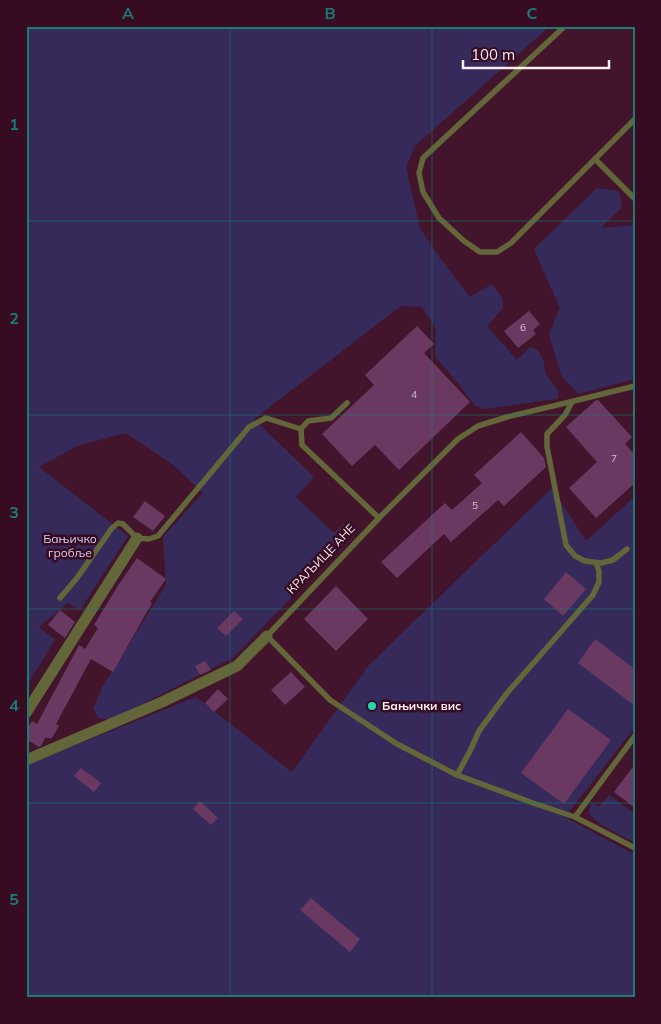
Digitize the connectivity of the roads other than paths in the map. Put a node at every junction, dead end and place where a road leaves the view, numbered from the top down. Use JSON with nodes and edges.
{"nodes":[{"id":1,"x":565,"y":26,"type":"edge"},
{"id":2,"x":635,"y":119,"type":"edge"},
{"id":3,"x":595,"y":159,"type":"junction"},
{"id":4,"x":635,"y":199,"type":"edge"},
{"id":5,"x":634,"y":387,"type":"edge"},
{"id":6,"x":572,"y":402,"type":"junction"},
{"id":7,"x":347,"y":403,"type":"dead end"},
{"id":8,"x":300,"y":429,"type":"junction"},
{"id":9,"x":379,"y":518,"type":"junction"},
{"id":10,"x":137,"y":538,"type":"junction"},
{"id":11,"x":627,"y":549,"type":"dead end"},
{"id":12,"x":596,"y":562,"type":"junction"},
{"id":13,"x":60,"y":598,"type":"dead end"},
{"id":14,"x":267,"y":636,"type":"junction"},
{"id":15,"x":26,"y":713,"type":"edge"},
{"id":16,"x":635,"y":736,"type":"edge"},
{"id":17,"x":26,"y":760,"type":"edge"},
{"id":18,"x":457,"y":775,"type":"junction"},
{"id":19,"x":575,"y":817,"type":"junction"},
{"id":20,"x":635,"y":848,"type":"edge"}],
"edges":[{"from":1,"to":3,"type":"lane"},
{"from":2,"to":3,"type":"lane"},
{"from":3,"to":4,"type":"lane"},
{"from":5,"to":6,"type":"lane","name":"КРАЉИЦЕ АНЕ"},
{"from":6,"to":9,"type":"lane","name":"КРАЉИЦЕ АНЕ"},
{"from":6,"to":12,"type":"lane"},
{"from":7,"to":8,"type":"lane"},
{"from":8,"to":9,"type":"lane"},
{"from":8,"to":10,"type":"lane"},
{"from":9,"to":14,"type":"lane","name":"КРАЉИЦЕ АНЕ"},
{"from":10,"to":13,"type":"lane"},
{"from":10,"to":15,"type":"street"},
{"from":11,"to":12,"type":"lane"},
{"from":12,"to":18,"type":"lane"},
{"from":14,"to":17,"type":"street","name":"КРАЉИЦЕ АНЕ"},
{"from":14,"to":18,"type":"lane"},
{"from":16,"to":19,"type":"lane"},
{"from":18,"to":19,"type":"lane"},
{"from":19,"to":20,"type":"lane"}]}
